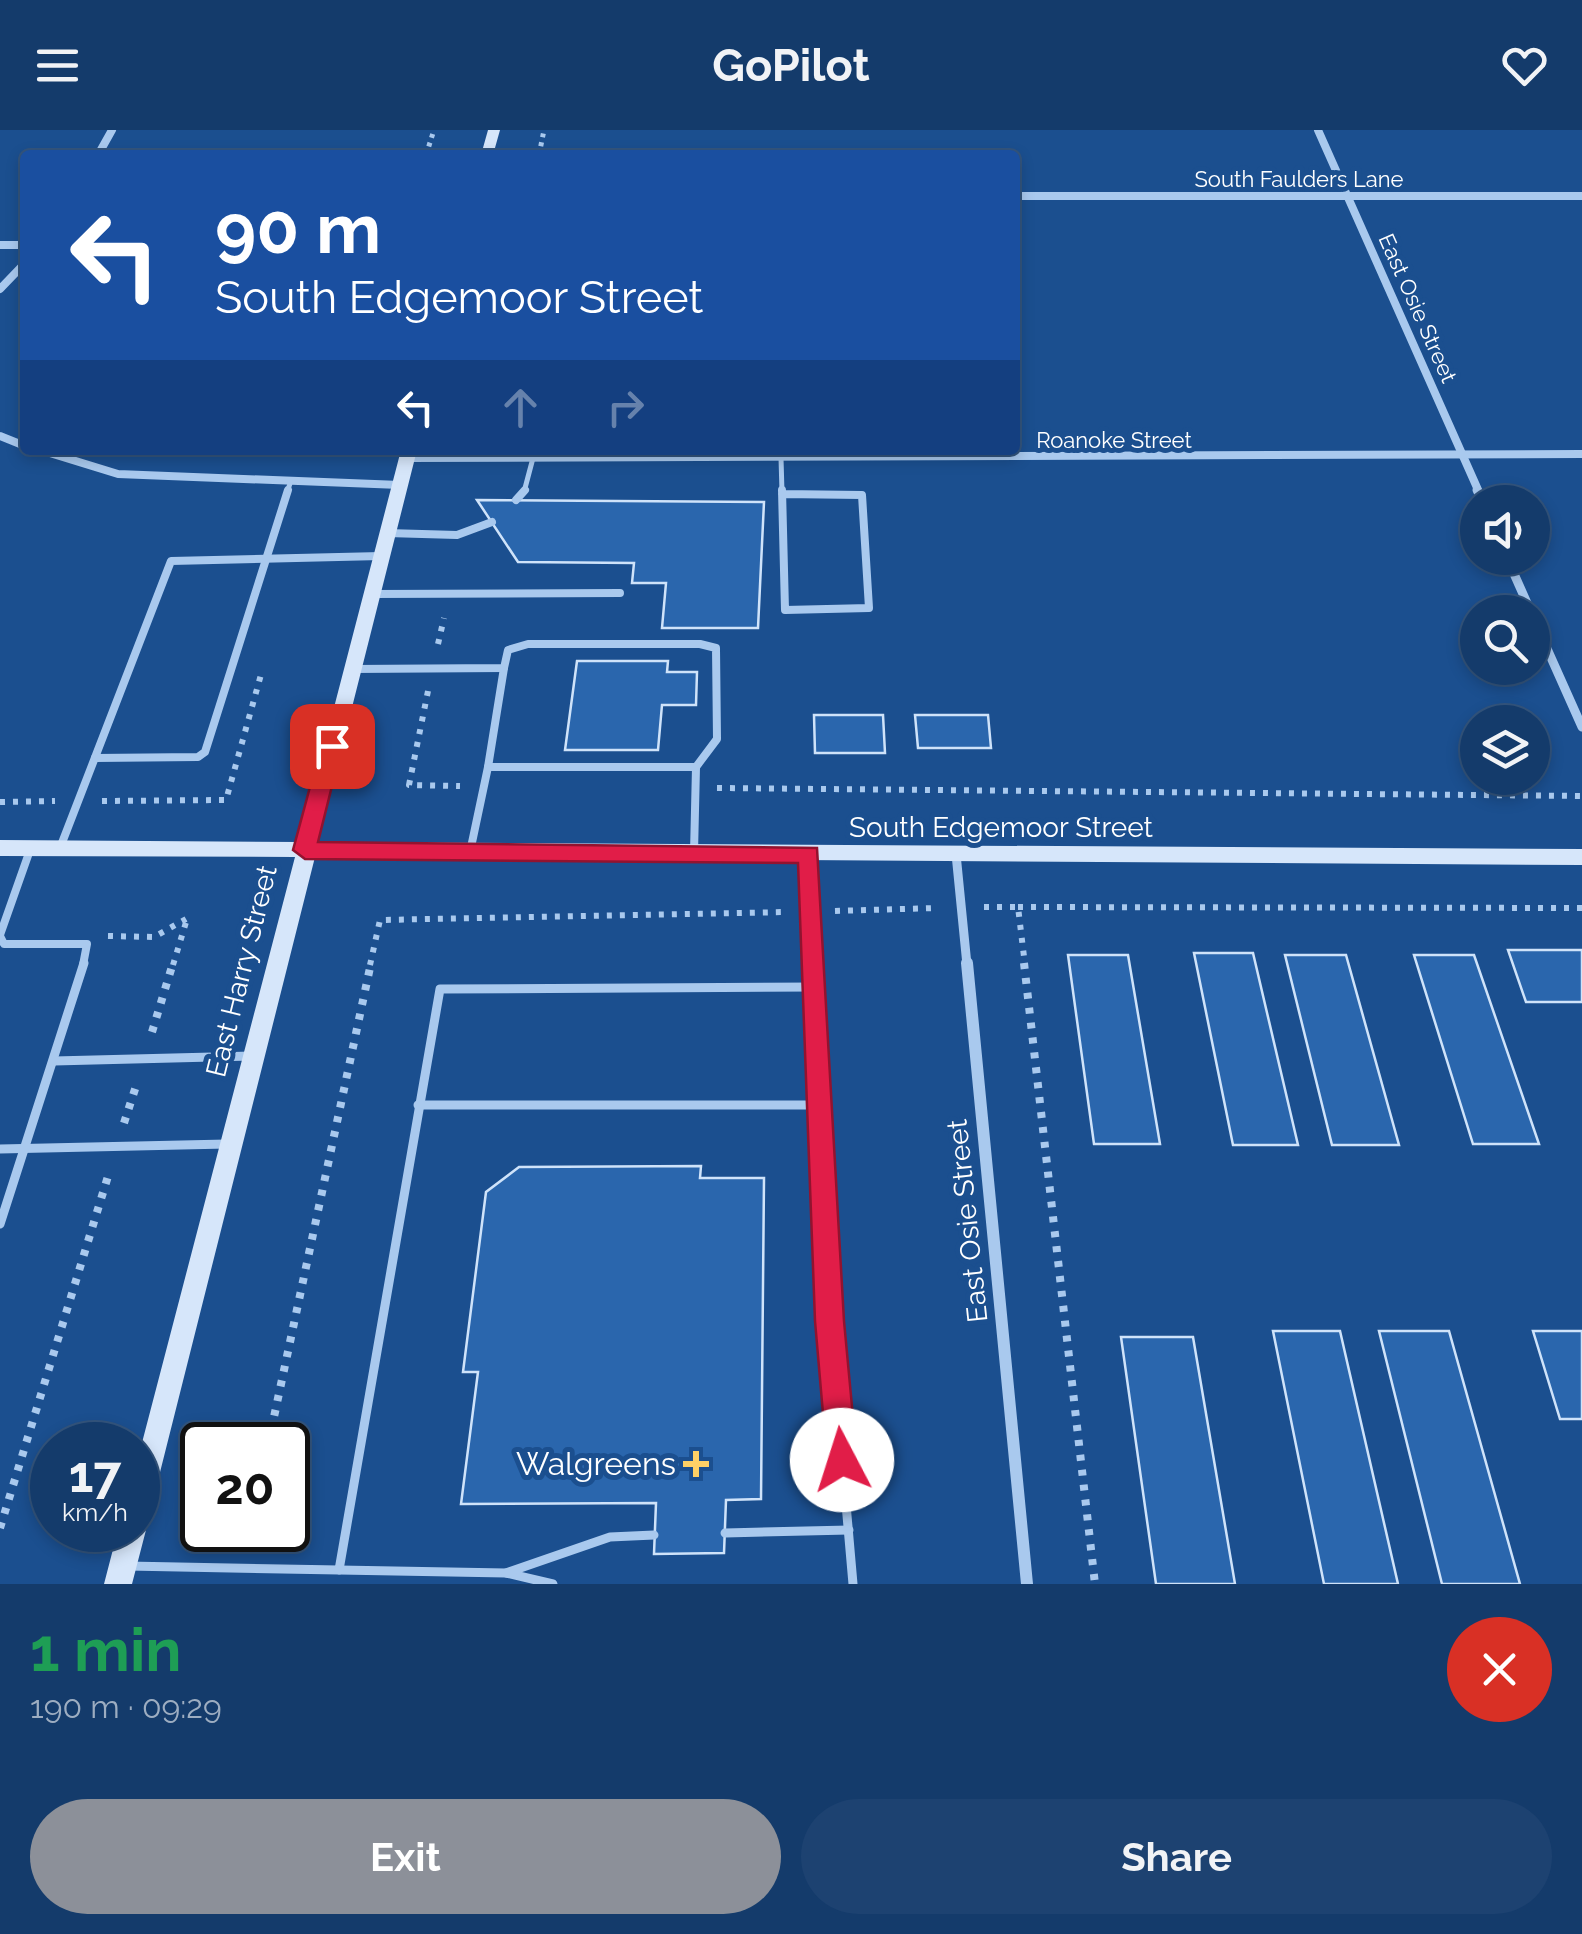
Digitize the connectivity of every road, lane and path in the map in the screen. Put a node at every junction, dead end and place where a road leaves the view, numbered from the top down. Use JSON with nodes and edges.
{"nodes":[{"id":1,"x":1318,"y":130,"type":"edge"},
{"id":2,"x":1020,"y":196,"type":"edge"},
{"id":3,"x":1348,"y":196,"type":"junction"},
{"id":4,"x":1582,"y":196,"type":"edge"},
{"id":5,"x":20,"y":268,"type":"edge"},
{"id":6,"x":0,"y":290,"type":"edge"},
{"id":7,"x":1582,"y":454,"type":"edge"},
{"id":8,"x":56,"y":455,"type":"edge"},
{"id":9,"x":408,"y":455,"type":"edge"},
{"id":10,"x":439,"y":455,"type":"edge"},
{"id":11,"x":1462,"y":455,"type":"junction"},
{"id":12,"x":533,"y":458,"type":"junction"},
{"id":13,"x":781,"y":458,"type":"junction"},
{"id":14,"x":291,"y":481,"type":"junction"},
{"id":15,"x":400,"y":485,"type":"junction"},
{"id":16,"x":1475,"y":485,"type":"edge"},
{"id":17,"x":782,"y":494,"type":"junction"},
{"id":18,"x":516,"y":500,"type":"dead end"},
{"id":19,"x":492,"y":522,"type":"dead end"},
{"id":20,"x":387,"y":533,"type":"junction"},
{"id":21,"x":382,"y":556,"type":"junction"},
{"id":22,"x":266,"y":558,"type":"junction"},
{"id":23,"x":620,"y":593,"type":"dead end"},
{"id":24,"x":372,"y":594,"type":"junction"},
{"id":25,"x":1550,"y":655,"type":"edge"},
{"id":26,"x":504,"y":668,"type":"junction"},
{"id":27,"x":352,"y":669,"type":"junction"},
{"id":28,"x":1582,"y":727,"type":"edge"},
{"id":29,"x":94,"y":758,"type":"junction"},
{"id":30,"x":488,"y":766,"type":"junction"},
{"id":31,"x":696,"y":767,"type":"junction"},
{"id":32,"x":408,"y":785,"type":"dead end"},
{"id":33,"x":484,"y":786,"type":"junction"},
{"id":34,"x":695,"y":788,"type":"junction"},
{"id":35,"x":1582,"y":796,"type":"edge"},
{"id":36,"x":0,"y":848,"type":"edge"},
{"id":37,"x":30,"y":848,"type":"junction"},
{"id":38,"x":60,"y":848,"type":"junction"},
{"id":39,"x":305,"y":850,"type":"junction"},
{"id":40,"x":470,"y":852,"type":"junction"},
{"id":41,"x":694,"y":854,"type":"junction"},
{"id":42,"x":809,"y":854,"type":"junction"},
{"id":43,"x":956,"y":854,"type":"junction"},
{"id":44,"x":1582,"y":857,"type":"edge"},
{"id":45,"x":1018,"y":906,"type":"junction"},
{"id":46,"x":960,"y":908,"type":"junction"},
{"id":47,"x":1582,"y":908,"type":"edge"},
{"id":48,"x":812,"y":911,"type":"junction"},
{"id":49,"x":187,"y":919,"type":"dead end"},
{"id":50,"x":0,"y":936,"type":"edge"},
{"id":51,"x":816,"y":987,"type":"junction"},
{"id":52,"x":252,"y":1056,"type":"junction"},
{"id":53,"x":144,"y":1058,"type":"junction"},
{"id":54,"x":54,"y":1061,"type":"junction"},
{"id":55,"x":418,"y":1105,"type":"junction"},
{"id":56,"x":822,"y":1105,"type":"junction"},
{"id":57,"x":232,"y":1144,"type":"junction"},
{"id":58,"x":117,"y":1146,"type":"junction"},
{"id":59,"x":26,"y":1149,"type":"junction"},
{"id":60,"x":0,"y":1150,"type":"edge"},
{"id":61,"x":0,"y":1224,"type":"edge"},
{"id":62,"x":273,"y":1422,"type":"edge"},
{"id":63,"x":160,"y":1423,"type":"edge"},
{"id":64,"x":0,"y":1528,"type":"edge"},
{"id":65,"x":849,"y":1530,"type":"junction"},
{"id":66,"x":725,"y":1534,"type":"dead end"},
{"id":67,"x":654,"y":1535,"type":"dead end"},
{"id":68,"x":339,"y":1570,"type":"junction"},
{"id":69,"x":506,"y":1573,"type":"junction"},
{"id":70,"x":120,"y":1575,"type":"edge"},
{"id":71,"x":553,"y":1584,"type":"edge"},
{"id":72,"x":853,"y":1584,"type":"edge"},
{"id":73,"x":1026,"y":1584,"type":"edge"},
{"id":74,"x":1095,"y":1584,"type":"edge"}],
"edges":[{"from":1,"to":3,"type":"street","name":"East Osie Street"},
{"from":2,"to":3,"type":"street","name":"South Faulders Lane"},
{"from":3,"to":4,"type":"street","name":"South Faulders Lane"},
{"from":3,"to":11,"type":"street","name":"East Osie Street"},
{"from":5,"to":6,"type":"street"},
{"from":7,"to":11,"type":"street","name":"Roanoke Street"},
{"from":8,"to":14,"type":"street"},
{"from":9,"to":15,"type":"street","name":"East Harry Street"},
{"from":10,"to":12,"type":"street","name":"Roanoke Street"},
{"from":11,"to":13,"type":"street","name":"Roanoke Street"},
{"from":11,"to":16,"type":"street","name":"East Osie Street"},
{"from":12,"to":13,"type":"street","name":"Roanoke Street"},
{"from":12,"to":18,"type":"lane"},
{"from":13,"to":17,"type":"lane"},
{"from":14,"to":15,"type":"street"},
{"from":14,"to":22,"type":"lane"},
{"from":15,"to":20,"type":"street","name":"East Harry Street"},
{"from":17,"to":17,"type":"lane"},
{"from":19,"to":20,"type":"lane"},
{"from":20,"to":21,"type":"street","name":"East Harry Street"},
{"from":21,"to":22,"type":"lane"},
{"from":21,"to":24,"type":"street","name":"East Harry Street"},
{"from":22,"to":29,"type":"lane"},
{"from":22,"to":29,"type":"lane"},
{"from":23,"to":24,"type":"lane"},
{"from":24,"to":27,"type":"street","name":"East Harry Street"},
{"from":25,"to":28,"type":"street"},
{"from":26,"to":27,"type":"lane"},
{"from":26,"to":30,"type":"lane"},
{"from":26,"to":31,"type":"lane"},
{"from":27,"to":39,"type":"street","name":"East Harry Street"},
{"from":29,"to":38,"type":"lane"},
{"from":30,"to":31,"type":"lane"},
{"from":30,"to":33,"type":"lane"},
{"from":31,"to":34,"type":"lane"},
{"from":32,"to":33,"type":"path"},
{"from":33,"to":40,"type":"lane"},
{"from":34,"to":35,"type":"path"},
{"from":34,"to":41,"type":"lane"},
{"from":36,"to":37,"type":"street","name":"South Edgemoor Street"},
{"from":37,"to":38,"type":"street","name":"South Edgemoor Street"},
{"from":37,"to":50,"type":"lane"},
{"from":38,"to":39,"type":"street","name":"South Edgemoor Street"},
{"from":39,"to":40,"type":"street","name":"South Edgemoor Street"},
{"from":39,"to":52,"type":"street","name":"East Harry Street"},
{"from":40,"to":41,"type":"street","name":"South Edgemoor Street"},
{"from":41,"to":42,"type":"street","name":"South Edgemoor Street"},
{"from":42,"to":43,"type":"street","name":"South Edgemoor Street"},
{"from":42,"to":48,"type":"lane"},
{"from":43,"to":44,"type":"street","name":"South Edgemoor Street"},
{"from":43,"to":46,"type":"street","name":"East Osie Street"},
{"from":45,"to":46,"type":"path"},
{"from":45,"to":47,"type":"path"},
{"from":45,"to":74,"type":"path"},
{"from":46,"to":48,"type":"path"},
{"from":46,"to":73,"type":"street","name":"East Osie Street"},
{"from":48,"to":51,"type":"lane"},
{"from":48,"to":62,"type":"path"},
{"from":49,"to":53,"type":"path"},
{"from":50,"to":54,"type":"lane"},
{"from":51,"to":55,"type":"lane"},
{"from":51,"to":56,"type":"lane"},
{"from":52,"to":53,"type":"lane"},
{"from":52,"to":57,"type":"street","name":"East Harry Street"},
{"from":53,"to":54,"type":"lane"},
{"from":53,"to":58,"type":"path"},
{"from":54,"to":59,"type":"lane"},
{"from":55,"to":56,"type":"lane"},
{"from":55,"to":68,"type":"lane"},
{"from":56,"to":65,"type":"lane"},
{"from":57,"to":58,"type":"lane"},
{"from":57,"to":63,"type":"street","name":"East Harry Street"},
{"from":58,"to":59,"type":"lane"},
{"from":58,"to":64,"type":"path"},
{"from":59,"to":60,"type":"lane"},
{"from":59,"to":61,"type":"lane"},
{"from":65,"to":66,"type":"lane"},
{"from":65,"to":72,"type":"lane"},
{"from":67,"to":69,"type":"lane"},
{"from":68,"to":69,"type":"lane"},
{"from":68,"to":70,"type":"lane"},
{"from":69,"to":71,"type":"lane"}]}
